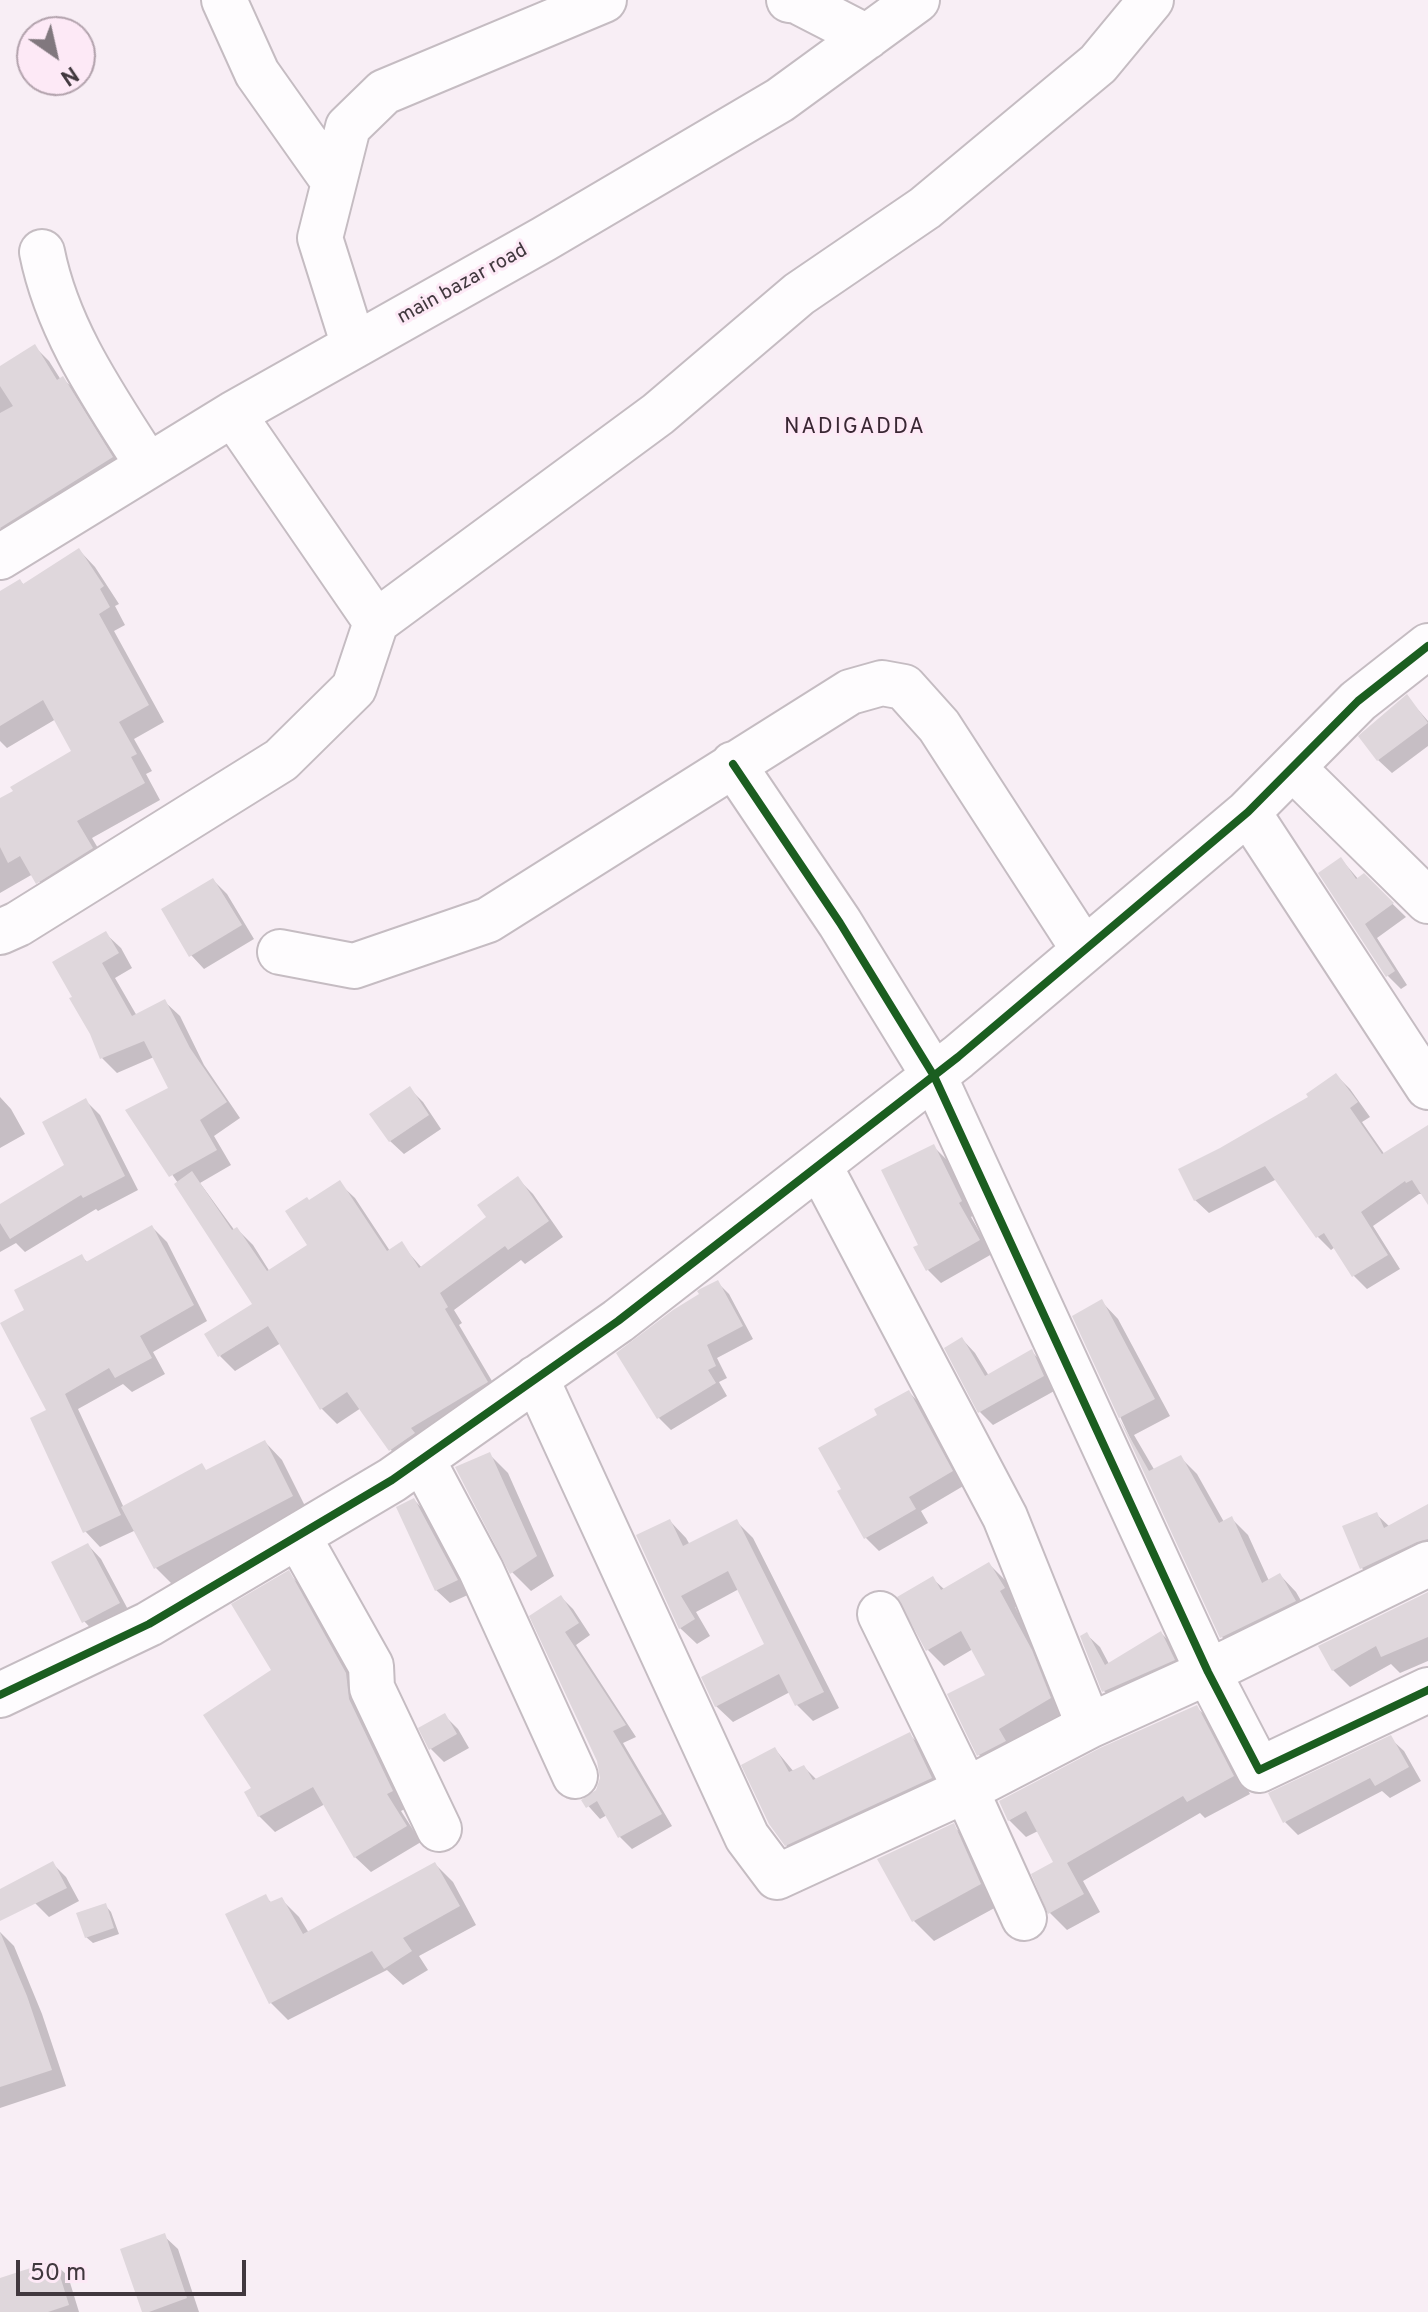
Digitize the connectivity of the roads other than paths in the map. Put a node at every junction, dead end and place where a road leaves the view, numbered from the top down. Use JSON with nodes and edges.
{"nodes":[{"id":1,"x":224,"y":0,"type":"edge"},
{"id":2,"x":604,"y":0,"type":"edge"},
{"id":3,"x":789,"y":0,"type":"edge"},
{"id":4,"x":917,"y":0,"type":"edge"},
{"id":5,"x":1151,"y":0,"type":"edge"},
{"id":6,"x":867,"y":37,"type":"junction"},
{"id":7,"x":334,"y":182,"type":"junction"},
{"id":8,"x":42,"y":252,"type":"dead end"},
{"id":9,"x":354,"y":346,"type":"junction"},
{"id":10,"x":233,"y":414,"type":"junction"},
{"id":11,"x":148,"y":466,"type":"junction"},
{"id":12,"x":0,"y":557,"type":"edge"},
{"id":13,"x":376,"y":622,"type":"junction"},
{"id":14,"x":1428,"y":646,"type":"edge"},
{"id":15,"x":733,"y":764,"type":"junction"},
{"id":16,"x":1293,"y":768,"type":"junction"},
{"id":17,"x":1248,"y":812,"type":"junction"},
{"id":18,"x":1428,"y":901,"type":"edge"},
{"id":19,"x":0,"y":932,"type":"edge"},
{"id":20,"x":1084,"y":950,"type":"junction"},
{"id":21,"x":280,"y":952,"type":"dead end"},
{"id":22,"x":934,"y":1076,"type":"junction"},
{"id":23,"x":1428,"y":1087,"type":"edge"},
{"id":24,"x":819,"y":1165,"type":"junction"},
{"id":25,"x":536,"y":1378,"type":"junction"},
{"id":26,"x":422,"y":1459,"type":"junction"},
{"id":27,"x":298,"y":1536,"type":"junction"},
{"id":28,"x":1428,"y":1564,"type":"edge"},
{"id":29,"x":880,"y":1614,"type":"dead end"},
{"id":30,"x":1208,"y":1672,"type":"junction"},
{"id":31,"x":1428,"y":1690,"type":"edge"},
{"id":32,"x":0,"y":1695,"type":"edge"},
{"id":33,"x":1089,"y":1726,"type":"junction"},
{"id":34,"x":575,"y":1776,"type":"dead end"},
{"id":35,"x":966,"y":1790,"type":"junction"},
{"id":36,"x":439,"y":1829,"type":"dead end"},
{"id":37,"x":1024,"y":1918,"type":"dead end"}],
"edges":[{"from":1,"to":7,"type":"street"},
{"from":2,"to":7,"type":"street"},
{"from":3,"to":6,"type":"street"},
{"from":4,"to":6,"type":"street","name":"main bazar road"},
{"from":5,"to":13,"type":"street"},
{"from":6,"to":9,"type":"street","name":"main bazar road"},
{"from":7,"to":9,"type":"street"},
{"from":8,"to":11,"type":"street"},
{"from":9,"to":10,"type":"street","name":"main bazar road"},
{"from":10,"to":11,"type":"street","name":"main bazar road"},
{"from":10,"to":13,"type":"street"},
{"from":11,"to":12,"type":"street","name":"main bazar road"},
{"from":13,"to":19,"type":"street"},
{"from":14,"to":16,"type":"street"},
{"from":15,"to":20,"type":"street"},
{"from":15,"to":21,"type":"street"},
{"from":15,"to":22,"type":"street"},
{"from":16,"to":17,"type":"street"},
{"from":16,"to":18,"type":"street"},
{"from":17,"to":20,"type":"street"},
{"from":17,"to":23,"type":"street"},
{"from":20,"to":22,"type":"street"},
{"from":22,"to":24,"type":"street"},
{"from":22,"to":30,"type":"street"},
{"from":24,"to":25,"type":"street"},
{"from":24,"to":33,"type":"street"},
{"from":25,"to":26,"type":"street"},
{"from":25,"to":35,"type":"street"},
{"from":26,"to":27,"type":"street"},
{"from":26,"to":34,"type":"street"},
{"from":27,"to":32,"type":"street"},
{"from":27,"to":36,"type":"street"},
{"from":28,"to":30,"type":"street"},
{"from":29,"to":35,"type":"street"},
{"from":30,"to":31,"type":"street"},
{"from":30,"to":33,"type":"street"},
{"from":33,"to":35,"type":"street"},
{"from":35,"to":37,"type":"street"}]}
